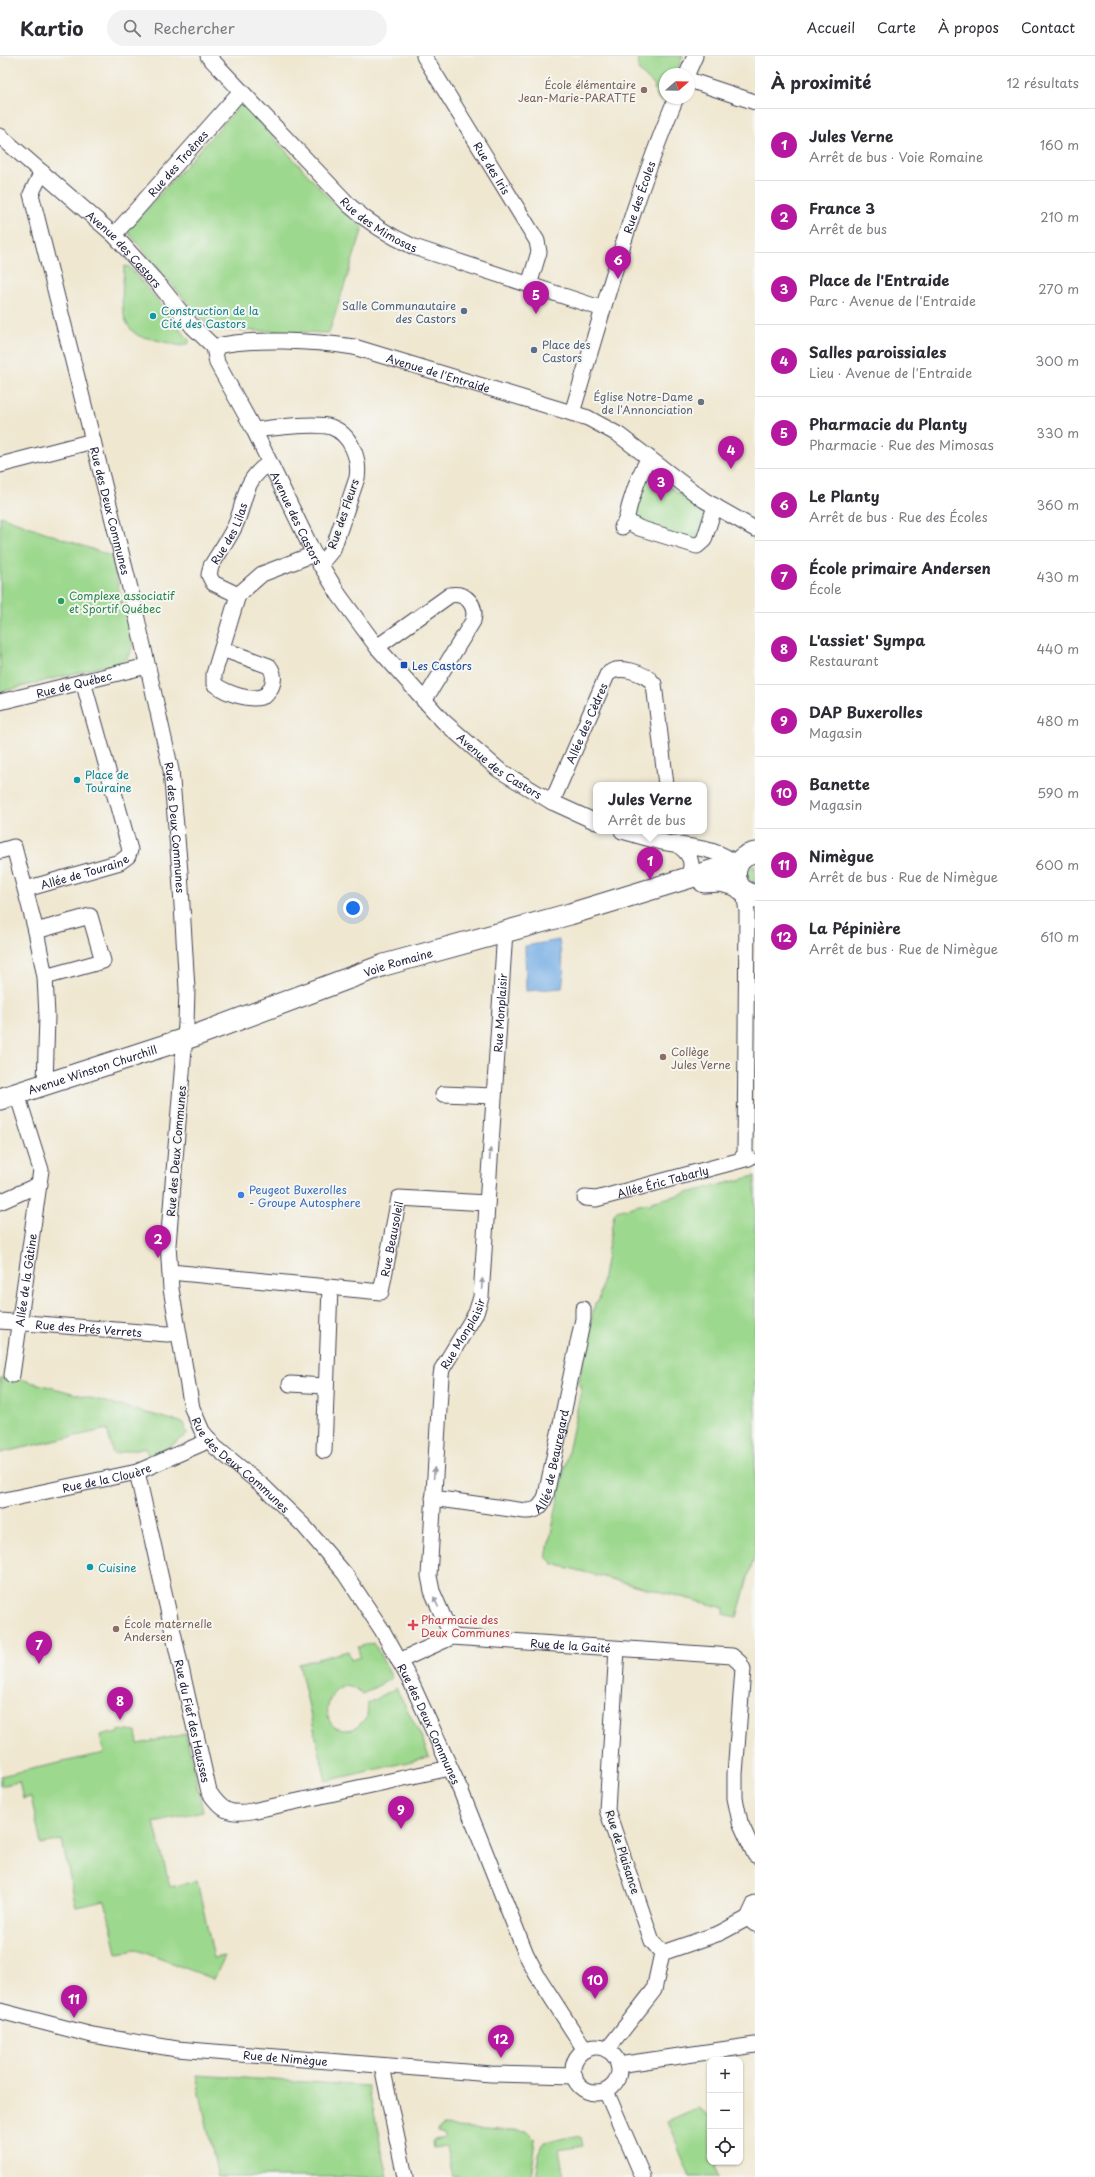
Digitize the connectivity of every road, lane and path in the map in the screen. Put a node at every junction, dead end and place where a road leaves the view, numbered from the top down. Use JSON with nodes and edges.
{"nodes":[{"id":1,"x":208,"y":56,"type":"edge"},
{"id":2,"x":424,"y":56,"type":"edge"},
{"id":3,"x":695,"y":56,"type":"edge"},
{"id":4,"x":690,"y":68,"type":"edge"},
{"id":5,"x":695,"y":82,"type":"edge"},
{"id":6,"x":241,"y":91,"type":"junction"},
{"id":7,"x":755,"y":102,"type":"edge"},
{"id":8,"x":673,"y":104,"type":"edge"},
{"id":9,"x":1,"y":138,"type":"edge"},
{"id":10,"x":42,"y":172,"type":"junction"},
{"id":11,"x":114,"y":235,"type":"junction"},
{"id":12,"x":529,"y":285,"type":"junction"},
{"id":13,"x":603,"y":309,"type":"junction"},
{"id":14,"x":214,"y":347,"type":"junction"},
{"id":15,"x":572,"y":413,"type":"junction"},
{"id":16,"x":254,"y":430,"type":"junction"},
{"id":17,"x":93,"y":441,"type":"junction"},
{"id":18,"x":649,"y":458,"type":"junction"},
{"id":19,"x":269,"y":463,"type":"junction"},
{"id":20,"x":0,"y":465,"type":"edge"},
{"id":21,"x":715,"y":506,"type":"junction"},
{"id":22,"x":755,"y":529,"type":"edge"},
{"id":23,"x":317,"y":560,"type":"junction"},
{"id":24,"x":238,"y":594,"type":"junction"},
{"id":25,"x":377,"y":648,"type":"junction"},
{"id":26,"x":222,"y":649,"type":"dead end"},
{"id":27,"x":147,"y":666,"type":"junction"},
{"id":28,"x":83,"y":681,"type":"junction"},
{"id":29,"x":424,"y":701,"type":"junction"},
{"id":30,"x":0,"y":702,"type":"edge"},
{"id":31,"x":666,"y":782,"type":"edge"},
{"id":32,"x":552,"y":802,"type":"junction"},
{"id":33,"x":593,"y":821,"type":"edge"},
{"id":34,"x":640,"y":834,"type":"edge"},
{"id":35,"x":671,"y":839,"type":"edge"},
{"id":36,"x":698,"y":848,"type":"junction"},
{"id":37,"x":0,"y":851,"type":"edge"},
{"id":38,"x":754,"y":853,"type":"edge"},
{"id":39,"x":688,"y":877,"type":"junction"},
{"id":40,"x":742,"y":882,"type":"edge"},
{"id":41,"x":26,"y":889,"type":"junction"},
{"id":42,"x":615,"y":900,"type":"junction"},
{"id":43,"x":36,"y":931,"type":"junction"},
{"id":44,"x":505,"y":931,"type":"junction"},
{"id":45,"x":45,"y":977,"type":"junction"},
{"id":46,"x":185,"y":1039,"type":"junction"},
{"id":47,"x":45,"y":1084,"type":"junction"},
{"id":48,"x":443,"y":1094,"type":"dead end"},
{"id":49,"x":8,"y":1096,"type":"edge"},
{"id":50,"x":494,"y":1096,"type":"junction"},
{"id":51,"x":755,"y":1155,"type":"edge"},
{"id":52,"x":740,"y":1160,"type":"junction"},
{"id":53,"x":40,"y":1184,"type":"junction"},
{"id":54,"x":585,"y":1198,"type":"dead end"},
{"id":55,"x":0,"y":1202,"type":"edge"},
{"id":56,"x":487,"y":1203,"type":"junction"},
{"id":57,"x":170,"y":1272,"type":"junction"},
{"id":58,"x":330,"y":1287,"type":"junction"},
{"id":59,"x":583,"y":1309,"type":"dead end"},
{"id":60,"x":0,"y":1321,"type":"edge"},
{"id":61,"x":20,"y":1322,"type":"junction"},
{"id":62,"x":178,"y":1333,"type":"junction"},
{"id":63,"x":12,"y":1375,"type":"dead end"},
{"id":64,"x":290,"y":1384,"type":"dead end"},
{"id":65,"x":326,"y":1386,"type":"junction"},
{"id":66,"x":209,"y":1439,"type":"junction"},
{"id":67,"x":324,"y":1451,"type":"dead end"},
{"id":68,"x":137,"y":1472,"type":"junction"},
{"id":69,"x":433,"y":1498,"type":"junction"},
{"id":70,"x":0,"y":1502,"type":"edge"},
{"id":71,"x":452,"y":1637,"type":"junction"},
{"id":72,"x":616,"y":1649,"type":"junction"},
{"id":73,"x":399,"y":1661,"type":"junction"},
{"id":74,"x":450,"y":1768,"type":"junction"},
{"id":75,"x":755,"y":1855,"type":"edge"},
{"id":76,"x":755,"y":1902,"type":"edge"},
{"id":77,"x":752,"y":1921,"type":"edge"},
{"id":78,"x":662,"y":1953,"type":"junction"},
{"id":79,"x":0,"y":2011,"type":"edge"},
{"id":80,"x":755,"y":2045,"type":"edge"},
{"id":81,"x":585,"y":2050,"type":"junction"},
{"id":82,"x":607,"y":2050,"type":"junction"},
{"id":83,"x":618,"y":2065,"type":"junction"},
{"id":84,"x":382,"y":2066,"type":"junction"},
{"id":85,"x":574,"y":2076,"type":"junction"},
{"id":86,"x":606,"y":2091,"type":"junction"},
{"id":87,"x":405,"y":2177,"type":"edge"},
{"id":88,"x":643,"y":2177,"type":"edge"}],
"edges":[{"from":1,"to":6,"type":"street","name":"Rue des Mimosas"},
{"from":2,"to":12,"type":"street","name":"Rue des Iris"},
{"from":3,"to":4,"type":"street"},
{"from":5,"to":7,"type":"street"},
{"from":6,"to":11,"type":"street","name":"Rue des Troênes"},
{"from":6,"to":12,"type":"street","name":"Rue des Mimosas"},
{"from":8,"to":13,"type":"street","name":"Rue des Écoles"},
{"from":9,"to":10,"type":"street","name":"Avenue des Castors"},
{"from":10,"to":11,"type":"street","name":"Avenue des Castors"},
{"from":10,"to":17,"type":"street","name":"Rue des Deux Communes"},
{"from":11,"to":14,"type":"street","name":"Avenue des Castors"},
{"from":12,"to":13,"type":"street","name":"Rue des Mimosas"},
{"from":13,"to":15,"type":"street","name":"Rue des Écoles"},
{"from":14,"to":15,"type":"street","name":"Avenue de l'Entraide"},
{"from":14,"to":16,"type":"street","name":"Avenue des Castors"},
{"from":15,"to":18,"type":"street","name":"Avenue de l'Entraide"},
{"from":16,"to":19,"type":"street","name":"Avenue des Castors"},
{"from":16,"to":23,"type":"street","name":"Rue des Fleurs"},
{"from":17,"to":20,"type":"street"},
{"from":17,"to":27,"type":"street","name":"Rue des Deux Communes"},
{"from":18,"to":21,"type":"street","name":"Avenue de l'Entraide"},
{"from":18,"to":21,"type":"street"},
{"from":19,"to":23,"type":"street","name":"Avenue des Castors"},
{"from":19,"to":24,"type":"street","name":"Rue des Lilas"},
{"from":21,"to":22,"type":"street","name":"Avenue de l'Entraide"},
{"from":23,"to":24,"type":"street"},
{"from":23,"to":25,"type":"street","name":"Avenue des Castors"},
{"from":24,"to":26,"type":"street"},
{"from":25,"to":29,"type":"street","name":"Avenue des Castors"},
{"from":25,"to":29,"type":"street"},
{"from":27,"to":28,"type":"street","name":"Rue de Québec"},
{"from":27,"to":46,"type":"street","name":"Rue des Deux Communes"},
{"from":28,"to":30,"type":"street","name":"Rue de Québec"},
{"from":28,"to":41,"type":"street","name":"Allée de Touraine"},
{"from":29,"to":32,"type":"street","name":"Avenue des Castors"},
{"from":31,"to":32,"type":"street","name":"Allée des Cèdres"},
{"from":32,"to":33,"type":"street","name":"Avenue des Castors"},
{"from":34,"to":35,"type":"street"},
{"from":35,"to":36,"type":"street"},
{"from":35,"to":39,"type":"street"},
{"from":36,"to":38,"type":"street"},
{"from":36,"to":40,"type":"street"},
{"from":37,"to":41,"type":"street"},
{"from":38,"to":40,"type":"street"},
{"from":39,"to":40,"type":"street","name":"Voie Romaine"},
{"from":39,"to":42,"type":"street","name":"Voie Romaine"},
{"from":40,"to":42,"type":"street","name":"Voie Romaine"},
{"from":40,"to":52,"type":"street"},
{"from":41,"to":43,"type":"street"},
{"from":42,"to":44,"type":"street","name":"Voie Romaine"},
{"from":43,"to":45,"type":"street"},
{"from":43,"to":45,"type":"street"},
{"from":44,"to":46,"type":"street","name":"Voie Romaine"},
{"from":44,"to":50,"type":"street","name":"Rue Monplaisir"},
{"from":45,"to":47,"type":"street"},
{"from":46,"to":47,"type":"street","name":"Avenue Winston Churchill"},
{"from":46,"to":57,"type":"street","name":"Rue des Deux Communes"},
{"from":47,"to":49,"type":"street","name":"Avenue Winston Churchill"},
{"from":48,"to":50,"type":"street"},
{"from":49,"to":53,"type":"street","name":"Allée de la Gâtine"},
{"from":56,"to":50,"type":"street","name":"Rue Monplaisir","one_way":true},
{"from":51,"to":52,"type":"street","name":"Allée Éric Tabarly"},
{"from":52,"to":54,"type":"street","name":"Allée Éric Tabarly"},
{"from":53,"to":55,"type":"street"},
{"from":53,"to":61,"type":"street","name":"Allée de la Gâtine"},
{"from":56,"to":58,"type":"street","name":"Rue Beausoleil"},
{"from":69,"to":56,"type":"street","name":"Rue Monplaisir","one_way":true},
{"from":57,"to":58,"type":"street","name":"Rue Beausoleil"},
{"from":57,"to":62,"type":"street","name":"Rue des Deux Communes"},
{"from":58,"to":65,"type":"street"},
{"from":59,"to":69,"type":"street","name":"Allée de Beauregard"},
{"from":60,"to":61,"type":"street","name":"Rue des Prés Verrets"},
{"from":61,"to":62,"type":"street","name":"Rue des Prés Verrets"},
{"from":61,"to":63,"type":"street","name":"Allée de la Gâtine"},
{"from":62,"to":66,"type":"street","name":"Rue des Deux Communes"},
{"from":64,"to":65,"type":"street"},
{"from":65,"to":67,"type":"street"},
{"from":66,"to":68,"type":"street","name":"Rue de la Clouère"},
{"from":66,"to":73,"type":"street","name":"Rue des Deux Communes"},
{"from":68,"to":70,"type":"street","name":"Rue de la Clouère"},
{"from":68,"to":74,"type":"street","name":"Rue du Fief des Hausses"},
{"from":71,"to":69,"type":"street","name":"Rue Monplaisir","one_way":true},
{"from":71,"to":72,"type":"street","name":"Rue de la Gaité"},
{"from":71,"to":73,"type":"street","name":"Rue de la Gaité"},
{"from":72,"to":75,"type":"street","name":"Rue de la Gaité"},
{"from":72,"to":78,"type":"street","name":"Rue de Plaisance"},
{"from":73,"to":74,"type":"street","name":"Rue des Deux Communes"},
{"from":74,"to":81,"type":"street","name":"Rue des Deux Communes"},
{"from":76,"to":77,"type":"street"},
{"from":77,"to":78,"type":"street"},
{"from":78,"to":82,"type":"street"},
{"from":79,"to":84,"type":"street","name":"Rue de Nimègue"},
{"from":80,"to":83,"type":"street"},
{"from":81,"to":82,"type":"street"},
{"from":81,"to":85,"type":"street"},
{"from":82,"to":83,"type":"street"},
{"from":83,"to":86,"type":"street"},
{"from":84,"to":85,"type":"street","name":"Rue de Nimègue"},
{"from":84,"to":87,"type":"street"},
{"from":85,"to":86,"type":"street"},
{"from":86,"to":88,"type":"street"}]}
